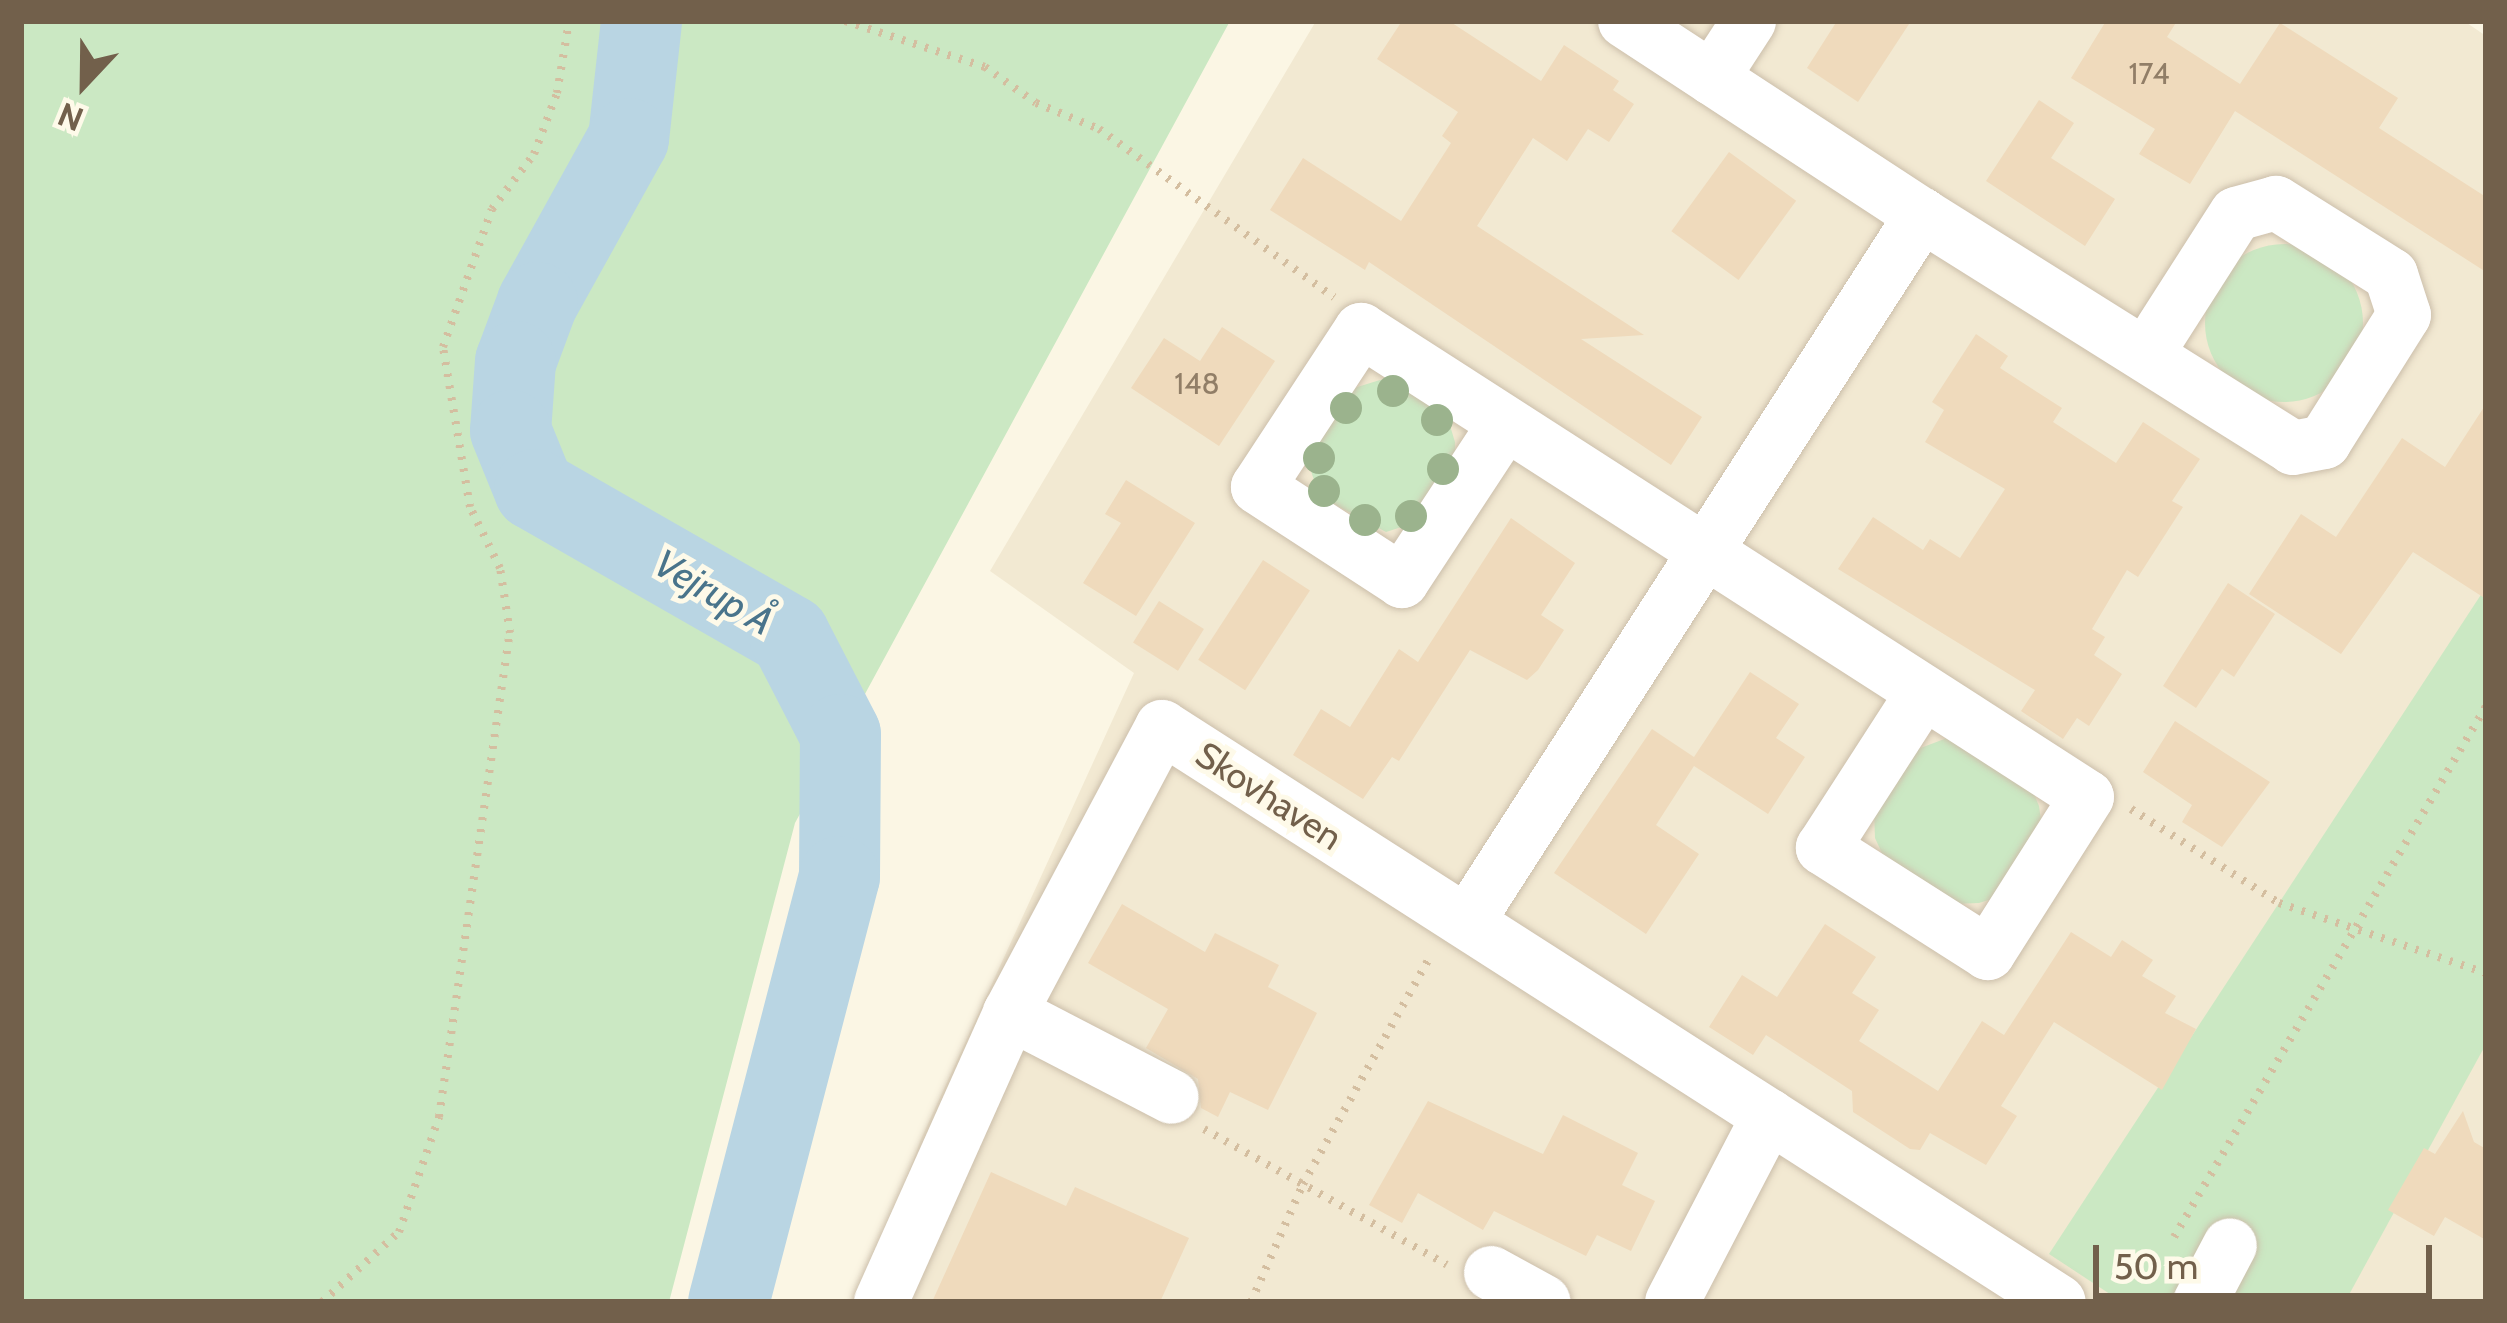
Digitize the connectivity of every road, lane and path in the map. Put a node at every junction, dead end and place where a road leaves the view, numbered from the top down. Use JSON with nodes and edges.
{"nodes":[{"id":1,"x":569,"y":21,"type":"edge"},
{"id":2,"x":845,"y":21,"type":"edge"},
{"id":3,"x":1625,"y":21,"type":"edge"},
{"id":4,"x":1749,"y":21,"type":"edge"},
{"id":5,"x":1712,"y":79,"type":"junction"},
{"id":6,"x":1922,"y":215,"type":"junction"},
{"id":7,"x":1361,"y":330,"type":"junction"},
{"id":8,"x":2146,"y":355,"type":"junction"},
{"id":9,"x":1505,"y":424,"type":"junction"},
{"id":10,"x":1701,"y":553,"type":"junction"},
{"id":11,"x":1923,"y":692,"type":"junction"},
{"id":12,"x":2486,"y":706,"type":"edge"},
{"id":13,"x":2087,"y":797,"type":"junction"},
{"id":14,"x":1467,"y":922,"type":"junction"},
{"id":15,"x":2354,"y":928,"type":"junction"},
{"id":16,"x":2486,"y":973,"type":"edge"},
{"id":17,"x":1010,"y":1013,"type":"junction"},
{"id":18,"x":1172,"y":1097,"type":"joint"},
{"id":19,"x":1769,"y":1116,"type":"junction"},
{"id":20,"x":1303,"y":1184,"type":"junction"},
{"id":21,"x":2230,"y":1245,"type":"dead end"},
{"id":22,"x":2167,"y":1255,"type":"dead end"},
{"id":23,"x":1491,"y":1273,"type":"joint"},
{"id":24,"x":322,"y":1302,"type":"edge"},
{"id":25,"x":881,"y":1302,"type":"edge"},
{"id":26,"x":1251,"y":1302,"type":"edge"},
{"id":27,"x":1544,"y":1302,"type":"edge"},
{"id":28,"x":1672,"y":1302,"type":"edge"},
{"id":29,"x":2059,"y":1302,"type":"edge"},
{"id":30,"x":2200,"y":1302,"type":"edge"}],
"edges":[{"from":1,"to":24,"type":"path"},
{"from":2,"to":7,"type":"path"},
{"from":3,"to":5,"type":"street"},
{"from":4,"to":5,"type":"street"},
{"from":5,"to":6,"type":"street"},
{"from":6,"to":8,"type":"street"},
{"from":6,"to":10,"type":"street"},
{"from":7,"to":9,"type":"street"},
{"from":7,"to":9,"type":"street"},
{"from":8,"to":8,"type":"street"},
{"from":9,"to":10,"type":"street"},
{"from":10,"to":11,"type":"street"},
{"from":10,"to":14,"type":"street"},
{"from":11,"to":13,"type":"street"},
{"from":11,"to":13,"type":"street"},
{"from":12,"to":15,"type":"path"},
{"from":13,"to":15,"type":"path"},
{"from":14,"to":17,"type":"street","name":"Skovhaven"},
{"from":14,"to":19,"type":"street","name":"Skovhaven"},
{"from":14,"to":20,"type":"path"},
{"from":15,"to":16,"type":"path"},
{"from":15,"to":22,"type":"path"},
{"from":17,"to":18,"type":"street"},
{"from":17,"to":25,"type":"street","name":"Skovhaven"},
{"from":18,"to":20,"type":"path"},
{"from":19,"to":28,"type":"street"},
{"from":19,"to":29,"type":"street","name":"Skovhaven"},
{"from":20,"to":23,"type":"path"},
{"from":20,"to":26,"type":"path"},
{"from":21,"to":30,"type":"street"},
{"from":23,"to":27,"type":"street"}]}
